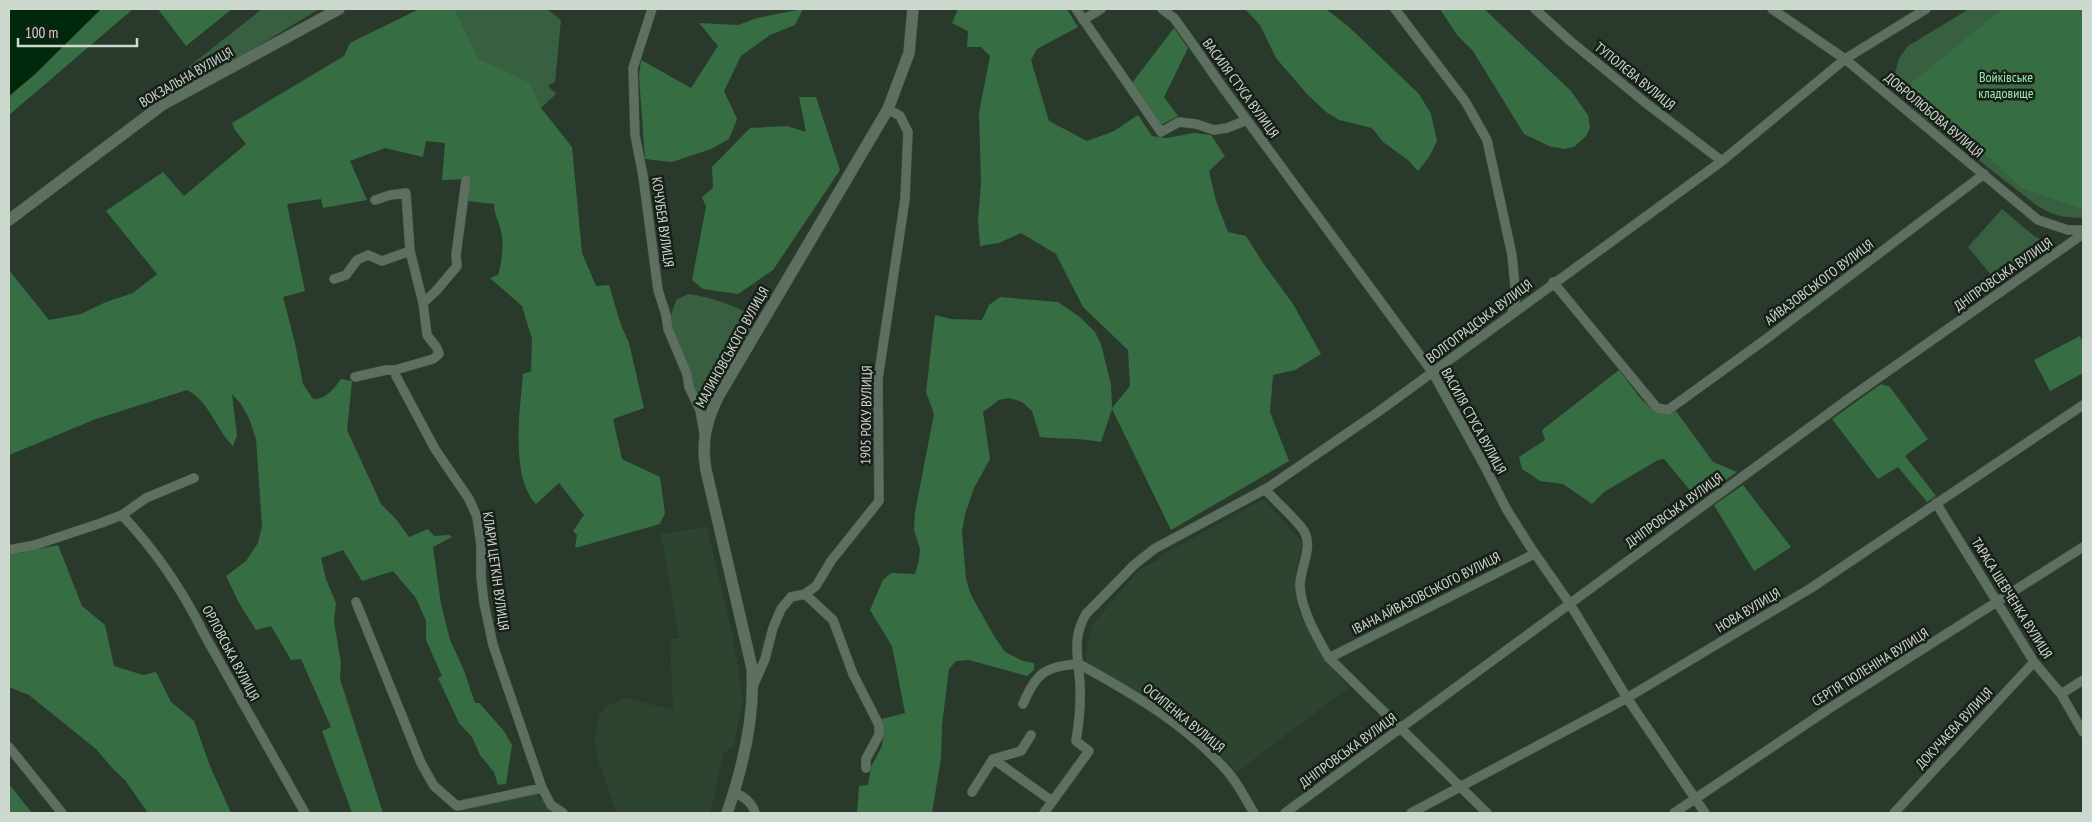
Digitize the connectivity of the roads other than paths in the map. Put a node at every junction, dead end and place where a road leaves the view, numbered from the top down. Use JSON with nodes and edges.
{"nodes":[{"id":1,"x":339,"y":9,"type":"edge"},
{"id":2,"x":652,"y":9,"type":"edge"},
{"id":3,"x":913,"y":9,"type":"edge"},
{"id":4,"x":1076,"y":9,"type":"edge"},
{"id":5,"x":1100,"y":9,"type":"edge"},
{"id":6,"x":1162,"y":9,"type":"edge"},
{"id":7,"x":1395,"y":9,"type":"edge"},
{"id":8,"x":1535,"y":9,"type":"edge"},
{"id":9,"x":1772,"y":9,"type":"edge"},
{"id":10,"x":1926,"y":9,"type":"edge"},
{"id":11,"x":1083,"y":20,"type":"junction"},
{"id":12,"x":1845,"y":58,"type":"junction"},
{"id":13,"x":888,"y":109,"type":"junction"},
{"id":14,"x":1247,"y":120,"type":"junction"},
{"id":15,"x":1722,"y":160,"type":"junction"},
{"id":16,"x":1984,"y":174,"type":"junction"},
{"id":17,"x":466,"y":180,"type":"dead end"},
{"id":18,"x":375,"y":200,"type":"dead end"},
{"id":19,"x":9,"y":220,"type":"edge"},
{"id":20,"x":2083,"y":230,"type":"edge"},
{"id":21,"x":2083,"y":234,"type":"edge"},
{"id":22,"x":410,"y":251,"type":"junction"},
{"id":23,"x":334,"y":279,"type":"dead end"},
{"id":24,"x":1553,"y":282,"type":"junction"},
{"id":25,"x":423,"y":303,"type":"junction"},
{"id":26,"x":1512,"y":313,"type":"junction"},
{"id":27,"x":395,"y":370,"type":"junction"},
{"id":28,"x":1433,"y":374,"type":"junction"},
{"id":29,"x":355,"y":377,"type":"dead end"},
{"id":30,"x":2083,"y":404,"type":"edge"},
{"id":31,"x":704,"y":434,"type":"junction"},
{"id":32,"x":194,"y":478,"type":"dead end"},
{"id":33,"x":1265,"y":489,"type":"junction"},
{"id":34,"x":1936,"y":503,"type":"junction"},
{"id":35,"x":122,"y":515,"type":"junction"},
{"id":36,"x":2083,"y":547,"type":"edge"},
{"id":37,"x":9,"y":550,"type":"edge"},
{"id":38,"x":1534,"y":554,"type":"junction"},
{"id":39,"x":805,"y":594,"type":"junction"},
{"id":40,"x":356,"y":602,"type":"dead end"},
{"id":41,"x":1997,"y":603,"type":"junction"},
{"id":42,"x":1570,"y":604,"type":"junction"},
{"id":43,"x":1330,"y":658,"type":"junction"},
{"id":44,"x":2034,"y":662,"type":"junction"},
{"id":45,"x":1079,"y":664,"type":"junction"},
{"id":46,"x":2083,"y":680,"type":"edge"},
{"id":47,"x":753,"y":685,"type":"junction"},
{"id":48,"x":2061,"y":694,"type":"junction"},
{"id":49,"x":1627,"y":698,"type":"junction"},
{"id":50,"x":1023,"y":704,"type":"dead end"},
{"id":51,"x":1402,"y":729,"type":"junction"},
{"id":52,"x":2083,"y":732,"type":"edge"},
{"id":53,"x":1031,"y":735,"type":"dead end"},
{"id":54,"x":9,"y":747,"type":"edge"},
{"id":55,"x":993,"y":759,"type":"junction"},
{"id":56,"x":866,"y":768,"type":"dead end"},
{"id":57,"x":1460,"y":787,"type":"junction"},
{"id":58,"x":542,"y":788,"type":"junction"},
{"id":59,"x":734,"y":792,"type":"junction"},
{"id":60,"x":972,"y":792,"type":"dead end"},
{"id":61,"x":1696,"y":800,"type":"junction"},
{"id":62,"x":1052,"y":801,"type":"junction"},
{"id":63,"x":751,"y":803,"type":"junction"},
{"id":64,"x":62,"y":813,"type":"edge"},
{"id":65,"x":305,"y":813,"type":"edge"},
{"id":66,"x":563,"y":813,"type":"edge"},
{"id":67,"x":727,"y":813,"type":"edge"},
{"id":68,"x":755,"y":813,"type":"edge"},
{"id":69,"x":763,"y":813,"type":"edge"},
{"id":70,"x":1044,"y":813,"type":"edge"},
{"id":71,"x":1254,"y":813,"type":"edge"},
{"id":72,"x":1285,"y":813,"type":"edge"},
{"id":73,"x":1411,"y":813,"type":"edge"},
{"id":74,"x":1487,"y":813,"type":"edge"},
{"id":75,"x":1674,"y":813,"type":"edge"},
{"id":76,"x":1705,"y":813,"type":"edge"},
{"id":77,"x":1894,"y":813,"type":"edge"}],
"edges":[{"from":1,"to":19,"type":"main road","name":"ВОКЗАЛЬНА ВУЛИЦЯ"},
{"from":2,"to":31,"type":"street","name":"КОЧУБЕЯ ВУЛИЦЯ"},
{"from":3,"to":13,"type":"main road","name":"МАЛИНОВСЬКОГО ВУЛИЦЯ"},
{"from":4,"to":11,"type":"street"},
{"from":5,"to":11,"type":"street"},
{"from":6,"to":14,"type":"street","name":"ВАСИЛЯ СТУСА ВУЛИЦЯ"},
{"from":7,"to":26,"type":"street"},
{"from":8,"to":15,"type":"street","name":"ТУПОЛЄВА ВУЛИЦЯ"},
{"from":9,"to":12,"type":"street","name":"ДОБРОЛЮБОВА ВУЛИЦЯ"},
{"from":10,"to":12,"type":"street","name":"ВОЛГОГРАДСЬКА ВУЛИЦЯ"},
{"from":11,"to":14,"type":"street"},
{"from":12,"to":15,"type":"street","name":"ВОЛГОГРАДСЬКА ВУЛИЦЯ"},
{"from":12,"to":16,"type":"street","name":"ДОБРОЛЮБОВА ВУЛИЦЯ"},
{"from":13,"to":31,"type":"main road","name":"МАЛИНОВСЬКОГО ВУЛИЦЯ"},
{"from":13,"to":39,"type":"street","name":"1905 РОКУ ВУЛИЦЯ"},
{"from":14,"to":28,"type":"street","name":"ВАСИЛЯ СТУСА ВУЛИЦЯ"},
{"from":15,"to":24,"type":"street","name":"ВОЛГОГРАДСЬКА ВУЛИЦЯ"},
{"from":16,"to":20,"type":"street","name":"ДОБРОЛЮБОВА ВУЛИЦЯ"},
{"from":16,"to":24,"type":"street","name":"АЙВАЗОВСЬКОГО ВУЛИЦЯ"},
{"from":17,"to":25,"type":"street"},
{"from":18,"to":22,"type":"street"},
{"from":21,"to":42,"type":"street","name":"ДНІПРОВСЬКА ВУЛИЦЯ"},
{"from":22,"to":23,"type":"street"},
{"from":22,"to":25,"type":"street"},
{"from":24,"to":26,"type":"street","name":"ВОЛГОГРАДСЬКА ВУЛИЦЯ"},
{"from":25,"to":27,"type":"street"},
{"from":26,"to":28,"type":"street","name":"ВОЛГОГРАДСЬКА ВУЛИЦЯ"},
{"from":27,"to":29,"type":"street"},
{"from":27,"to":58,"type":"street","name":"КЛАРИ ЦЕТКІН ВУЛИЦЯ"},
{"from":28,"to":33,"type":"street","name":"ВОЛГОГРАДСЬКА ВУЛИЦЯ"},
{"from":28,"to":38,"type":"street","name":"ВАСИЛЯ СТУСА ВУЛИЦЯ"},
{"from":30,"to":34,"type":"street","name":"НОВА ВУЛИЦЯ"},
{"from":31,"to":47,"type":"main road","name":"МАЛИНОВСЬКОГО ВУЛИЦЯ"},
{"from":32,"to":35,"type":"street"},
{"from":33,"to":43,"type":"street"},
{"from":33,"to":45,"type":"street","name":"ВОЛГОГРАДСЬКА ВУЛИЦЯ"},
{"from":34,"to":41,"type":"street","name":"ТАРАСА ШЕВЧЕНКА ВУЛИЦЯ"},
{"from":34,"to":49,"type":"street","name":"НОВА ВУЛИЦЯ"},
{"from":35,"to":37,"type":"street"},
{"from":35,"to":65,"type":"street","name":"ОРЛОВСЬКА ВУЛИЦЯ"},
{"from":36,"to":41,"type":"street","name":"СЕРГІЯ ТЮЛЕНІНА ВУЛИЦЯ"},
{"from":38,"to":42,"type":"street","name":"ВАСИЛЯ СТУСА ВУЛИЦЯ"},
{"from":38,"to":43,"type":"street","name":"ІВАНА АЙВАЗОВСЬКОГО ВУЛИЦЯ"},
{"from":39,"to":47,"type":"street","name":"1905 РОКУ ВУЛИЦЯ"},
{"from":39,"to":56,"type":"street"},
{"from":40,"to":58,"type":"street"},
{"from":41,"to":44,"type":"street","name":"ТАРАСА ШЕВЧЕНКА ВУЛИЦЯ"},
{"from":41,"to":61,"type":"street","name":"СЕРГІЯ ТЮЛЕНІНА ВУЛИЦЯ"},
{"from":42,"to":49,"type":"street","name":"ВАСИЛЯ СТУСА ВУЛИЦЯ"},
{"from":42,"to":51,"type":"street","name":"ДНІПРОВСЬКА ВУЛИЦЯ"},
{"from":43,"to":51,"type":"street"},
{"from":44,"to":48,"type":"street","name":"ТАРАСА ШЕВЧЕНКА ВУЛИЦЯ"},
{"from":44,"to":77,"type":"street","name":"ДОКУЧАЄВА ВУЛИЦЯ"},
{"from":45,"to":50,"type":"street"},
{"from":45,"to":62,"type":"street","name":"ВОЛГОГРАДСЬКА ВУЛИЦЯ"},
{"from":45,"to":71,"type":"street","name":"ОСИПЕНКА ВУЛИЦЯ"},
{"from":46,"to":48,"type":"street"},
{"from":47,"to":59,"type":"main road","name":"МАЛИНОВСЬКОГО ВУЛИЦЯ"},
{"from":48,"to":52,"type":"street","name":"ТАРАСА ШЕВЧЕНКА ВУЛИЦЯ"},
{"from":49,"to":57,"type":"street","name":"НОВА ВУЛИЦЯ"},
{"from":49,"to":61,"type":"street","name":"ВАСИЛЯ СТУСА ВУЛИЦЯ"},
{"from":51,"to":57,"type":"street"},
{"from":51,"to":72,"type":"street","name":"ДНІПРОВСЬКА ВУЛИЦЯ"},
{"from":53,"to":55,"type":"street"},
{"from":54,"to":64,"type":"street"},
{"from":55,"to":60,"type":"street"},
{"from":55,"to":62,"type":"street"},
{"from":57,"to":73,"type":"street","name":"НОВА ВУЛИЦЯ"},
{"from":57,"to":74,"type":"street"},
{"from":58,"to":66,"type":"street","name":"КЛАРИ ЦЕТКІН ВУЛИЦЯ"},
{"from":59,"to":63,"type":"street"},
{"from":59,"to":67,"type":"main road","name":"МАЛИНОВСЬКОГО ВУЛИЦЯ"},
{"from":61,"to":75,"type":"street","name":"СЕРГІЯ ТЮЛЕНІНА ВУЛИЦЯ"},
{"from":61,"to":76,"type":"street","name":"ВАСИЛЯ СТУСА ВУЛИЦЯ"},
{"from":62,"to":70,"type":"street"},
{"from":63,"to":68,"type":"street"},
{"from":63,"to":69,"type":"street"}]}
